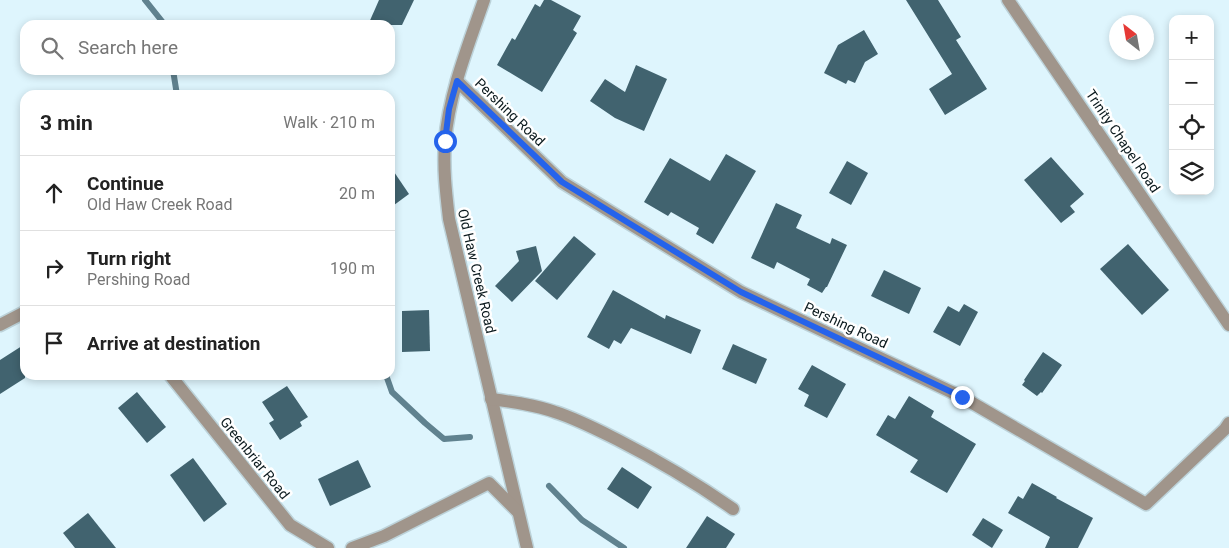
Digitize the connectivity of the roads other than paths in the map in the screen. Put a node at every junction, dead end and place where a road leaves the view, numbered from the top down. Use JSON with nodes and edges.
{"nodes":[{"id":1,"x":484,"y":0,"type":"edge"},
{"id":2,"x":1008,"y":0,"type":"edge"},
{"id":3,"x":457,"y":81,"type":"junction"},
{"id":4,"x":20,"y":315,"type":"edge"},
{"id":5,"x":0,"y":325,"type":"edge"},
{"id":6,"x":1229,"y":325,"type":"edge"},
{"id":7,"x":174,"y":380,"type":"edge"},
{"id":8,"x":492,"y":400,"type":"junction"},
{"id":9,"x":1229,"y":423,"type":"edge"},
{"id":10,"x":733,"y":509,"type":"dead end"},
{"id":11,"x":518,"y":512,"type":"junction"},
{"id":12,"x":328,"y":548,"type":"edge"},
{"id":13,"x":352,"y":548,"type":"edge"},
{"id":14,"x":527,"y":548,"type":"edge"}],
"edges":[{"from":1,"to":3,"type":"street","name":"Old Haw Creek Road"},
{"from":2,"to":6,"type":"street","name":"Trinity Chapel Road"},
{"from":3,"to":8,"type":"street","name":"Old Haw Creek Road"},
{"from":3,"to":9,"type":"street","name":"Pershing Road"},
{"from":4,"to":5,"type":"street"},
{"from":7,"to":12,"type":"street","name":"Greenbriar Road"},
{"from":8,"to":10,"type":"street"},
{"from":8,"to":11,"type":"street","name":"Old Haw Creek Road"},
{"from":11,"to":13,"type":"street"},
{"from":11,"to":14,"type":"street","name":"Old Haw Creek Road"}]}
